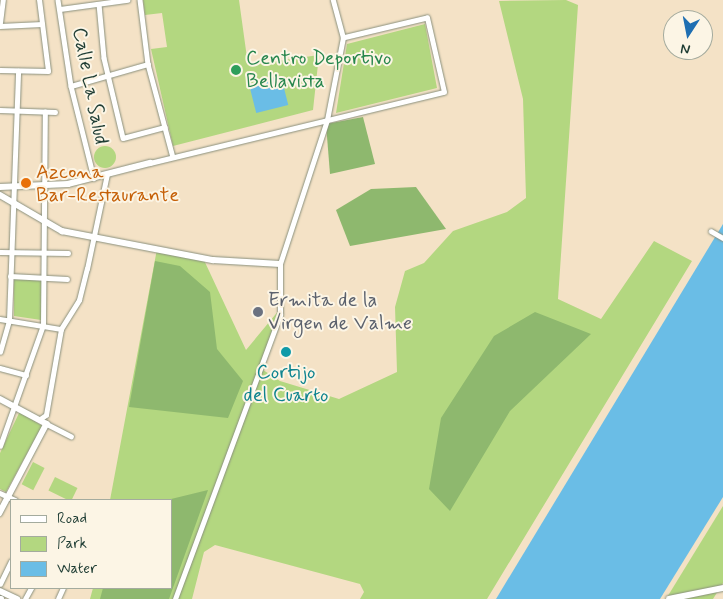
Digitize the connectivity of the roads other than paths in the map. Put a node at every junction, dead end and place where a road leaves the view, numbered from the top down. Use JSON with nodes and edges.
{"nodes":[{"id":1,"x":3,"y":0,"type":"edge"},
{"id":2,"x":39,"y":0,"type":"edge"},
{"id":3,"x":58,"y":0,"type":"edge"},
{"id":4,"x":127,"y":0,"type":"edge"},
{"id":5,"x":140,"y":0,"type":"edge"},
{"id":6,"x":333,"y":0,"type":"edge"},
{"id":7,"x":99,"y":4,"type":"junction"},
{"id":8,"x":60,"y":9,"type":"junction"},
{"id":9,"x":42,"y":24,"type":"junction"},
{"id":10,"x":0,"y":25,"type":"edge"},
{"id":11,"x":344,"y":38,"type":"junction"},
{"id":12,"x":148,"y":64,"type":"junction"},
{"id":13,"x":0,"y":70,"type":"edge"},
{"id":14,"x":18,"y":72,"type":"junction"},
{"id":15,"x":109,"y":76,"type":"junction"},
{"id":16,"x":71,"y":86,"type":"junction"},
{"id":17,"x":0,"y":110,"type":"edge"},
{"id":18,"x":17,"y":110,"type":"junction"},
{"id":19,"x":45,"y":112,"type":"junction"},
{"id":20,"x":56,"y":112,"type":"dead end"},
{"id":21,"x":327,"y":120,"type":"junction"},
{"id":22,"x":165,"y":127,"type":"junction"},
{"id":23,"x":173,"y":158,"type":"junction"},
{"id":24,"x":150,"y":163,"type":"joint"},
{"id":25,"x":107,"y":174,"type":"junction"},
{"id":26,"x":94,"y":178,"type":"junction"},
{"id":27,"x":46,"y":185,"type":"junction"},
{"id":28,"x":14,"y":186,"type":"junction"},
{"id":29,"x":0,"y":187,"type":"edge"},
{"id":30,"x":0,"y":196,"type":"edge"},
{"id":31,"x":13,"y":204,"type":"junction"},
{"id":32,"x":46,"y":223,"type":"junction"},
{"id":33,"x":711,"y":231,"type":"dead end"},
{"id":34,"x":94,"y":237,"type":"junction"},
{"id":35,"x":723,"y":238,"type":"edge"},
{"id":36,"x":0,"y":252,"type":"edge"},
{"id":37,"x":11,"y":252,"type":"junction"},
{"id":38,"x":45,"y":253,"type":"junction"},
{"id":39,"x":68,"y":253,"type":"dead end"},
{"id":40,"x":280,"y":264,"type":"junction"},
{"id":41,"x":10,"y":276,"type":"junction"},
{"id":42,"x":45,"y":278,"type":"junction"},
{"id":43,"x":67,"y":279,"type":"dead end"},
{"id":44,"x":0,"y":319,"type":"edge"},
{"id":45,"x":9,"y":320,"type":"junction"},
{"id":46,"x":43,"y":325,"type":"junction"},
{"id":47,"x":61,"y":329,"type":"junction"},
{"id":48,"x":0,"y":352,"type":"edge"},
{"id":49,"x":0,"y":368,"type":"edge"},
{"id":50,"x":26,"y":375,"type":"junction"},
{"id":51,"x":0,"y":399,"type":"edge"},
{"id":52,"x":17,"y":407,"type":"junction"},
{"id":53,"x":38,"y":418,"type":"junction"},
{"id":54,"x":47,"y":424,"type":"junction"},
{"id":55,"x":71,"y":436,"type":"dead end"},
{"id":56,"x":0,"y":446,"type":"edge"},
{"id":57,"x":0,"y":493,"type":"edge"},
{"id":58,"x":8,"y":496,"type":"junction"},
{"id":59,"x":13,"y":499,"type":"edge"},
{"id":60,"x":0,"y":513,"type":"edge"},
{"id":61,"x":10,"y":563,"type":"edge"},
{"id":62,"x":0,"y":584,"type":"edge"},
{"id":63,"x":723,"y":588,"type":"edge"},
{"id":64,"x":0,"y":591,"type":"edge"},
{"id":65,"x":17,"y":599,"type":"edge"},
{"id":66,"x":175,"y":599,"type":"edge"},
{"id":67,"x":669,"y":599,"type":"edge"}],
"edges":[{"from":1,"to":10,"type":"street"},
{"from":2,"to":9,"type":"street"},
{"from":3,"to":8,"type":"street","name":"Calle La Salud"},
{"from":4,"to":7,"type":"street"},
{"from":5,"to":12,"type":"street"},
{"from":6,"to":11,"type":"street"},
{"from":7,"to":8,"type":"street"},
{"from":7,"to":15,"type":"street"},
{"from":8,"to":16,"type":"street","name":"Calle La Salud"},
{"from":9,"to":10,"type":"street"},
{"from":9,"to":14,"type":"street"},
{"from":11,"to":21,"type":"street"},
{"from":11,"to":21,"type":"street"},
{"from":12,"to":15,"type":"street"},
{"from":12,"to":22,"type":"street"},
{"from":13,"to":14,"type":"street"},
{"from":14,"to":18,"type":"street"},
{"from":15,"to":16,"type":"street"},
{"from":15,"to":22,"type":"street"},
{"from":16,"to":26,"type":"street","name":"Calle La Salud"},
{"from":17,"to":18,"type":"street"},
{"from":18,"to":19,"type":"street"},
{"from":18,"to":28,"type":"street"},
{"from":19,"to":20,"type":"street"},
{"from":19,"to":27,"type":"street"},
{"from":21,"to":23,"type":"street"},
{"from":21,"to":40,"type":"street"},
{"from":22,"to":23,"type":"street"},
{"from":23,"to":24,"type":"street"},
{"from":24,"to":25,"type":"street"},
{"from":25,"to":26,"type":"street"},
{"from":25,"to":34,"type":"street"},
{"from":26,"to":27,"type":"street"},
{"from":27,"to":28,"type":"street"},
{"from":27,"to":32,"type":"street"},
{"from":28,"to":29,"type":"street"},
{"from":28,"to":31,"type":"street"},
{"from":30,"to":31,"type":"street"},
{"from":31,"to":32,"type":"street"},
{"from":31,"to":37,"type":"street"},
{"from":32,"to":34,"type":"street"},
{"from":32,"to":38,"type":"street"},
{"from":33,"to":35,"type":"street"},
{"from":34,"to":40,"type":"street"},
{"from":34,"to":47,"type":"street"},
{"from":36,"to":37,"type":"street"},
{"from":37,"to":38,"type":"street"},
{"from":37,"to":41,"type":"street"},
{"from":38,"to":39,"type":"street"},
{"from":38,"to":42,"type":"street"},
{"from":40,"to":66,"type":"street"},
{"from":41,"to":42,"type":"street"},
{"from":41,"to":45,"type":"street"},
{"from":42,"to":43,"type":"street"},
{"from":42,"to":46,"type":"street"},
{"from":44,"to":45,"type":"street"},
{"from":45,"to":46,"type":"street"},
{"from":45,"to":48,"type":"street"},
{"from":46,"to":47,"type":"street"},
{"from":46,"to":50,"type":"street"},
{"from":47,"to":53,"type":"street"},
{"from":49,"to":50,"type":"street"},
{"from":50,"to":52,"type":"street"},
{"from":51,"to":52,"type":"street"},
{"from":52,"to":53,"type":"street"},
{"from":52,"to":56,"type":"street"},
{"from":53,"to":54,"type":"street"},
{"from":54,"to":55,"type":"street"},
{"from":54,"to":58,"type":"street"},
{"from":57,"to":58,"type":"street"},
{"from":58,"to":59,"type":"street"},
{"from":58,"to":60,"type":"street"},
{"from":61,"to":62,"type":"street"},
{"from":63,"to":67,"type":"street"},
{"from":64,"to":65,"type":"street"}]}
